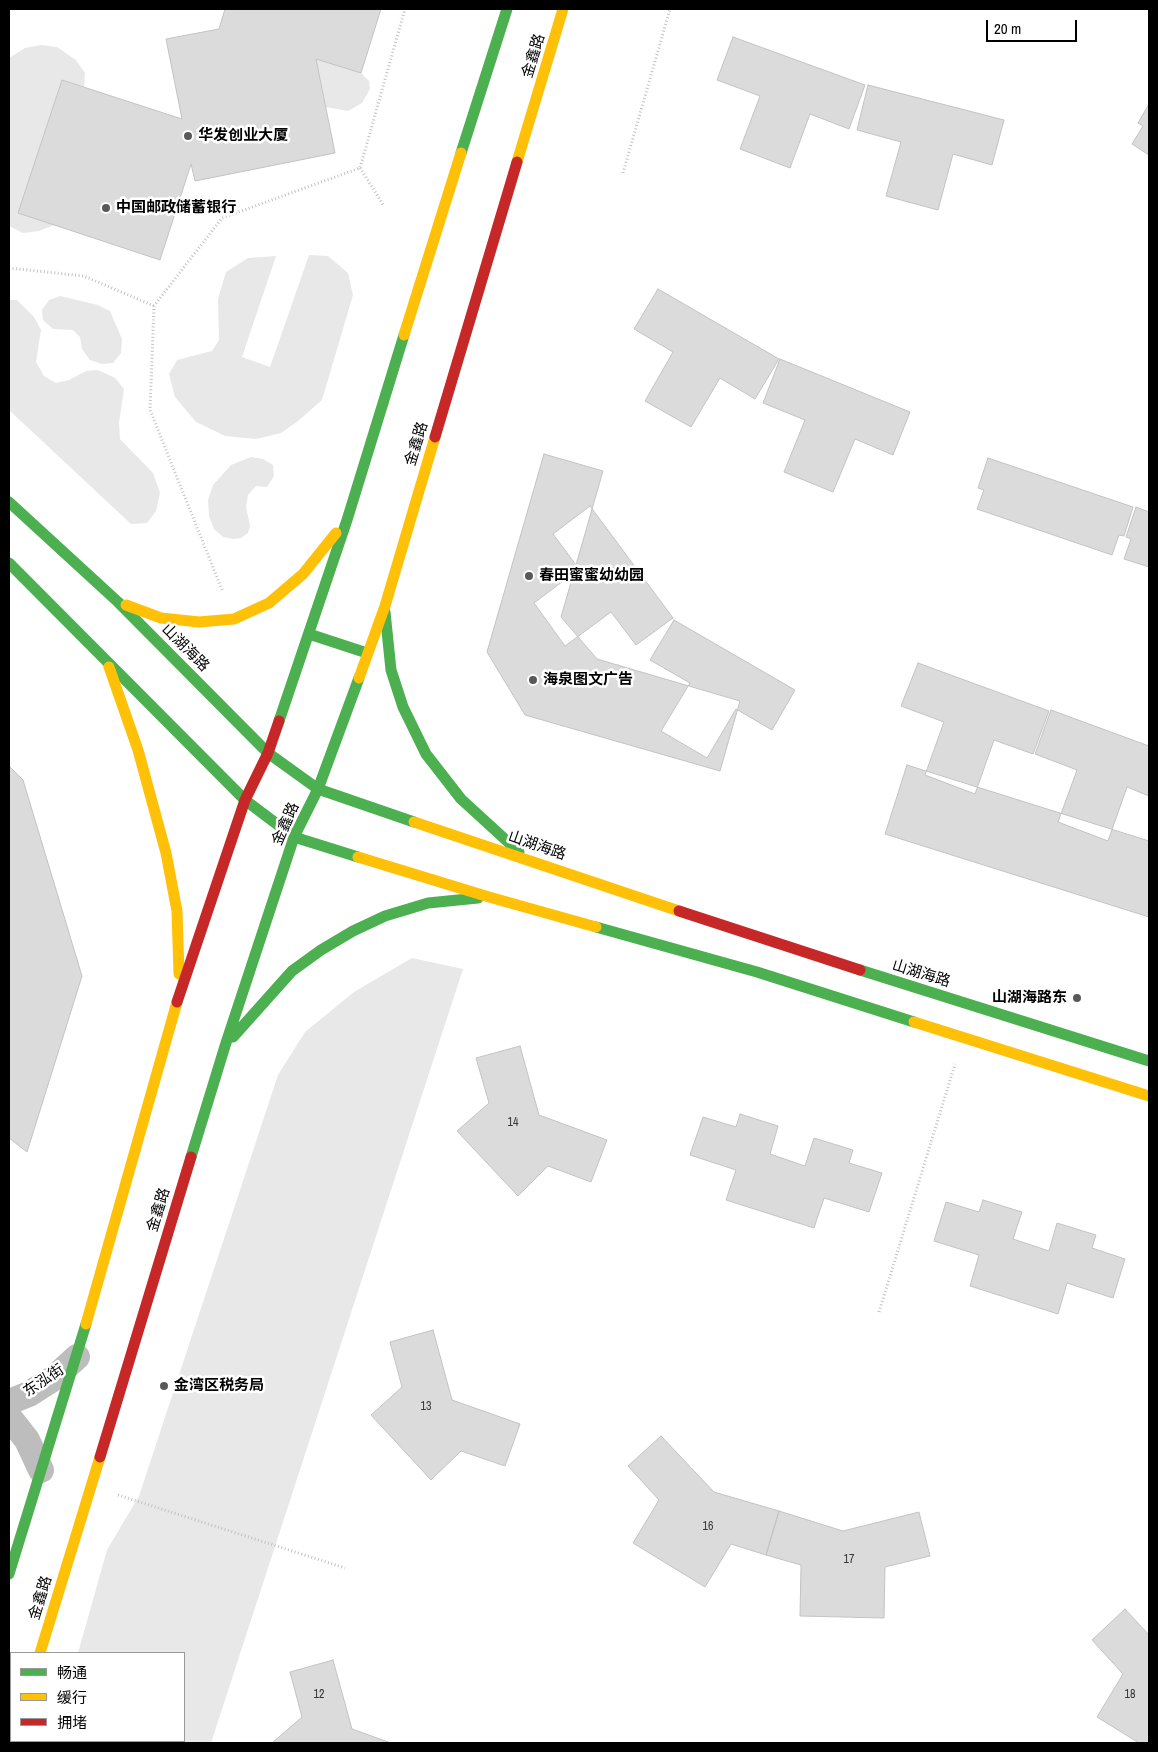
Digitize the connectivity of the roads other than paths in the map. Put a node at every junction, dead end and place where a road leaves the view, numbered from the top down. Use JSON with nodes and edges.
{"nodes":[{"id":1,"x":506,"y":9,"type":"edge"},
{"id":2,"x":563,"y":9,"type":"edge"},
{"id":3,"x":9,"y":502,"type":"edge"},
{"id":4,"x":347,"y":520,"type":"junction"},
{"id":5,"x":9,"y":563,"type":"edge"},
{"id":6,"x":118,"y":602,"type":"junction"},
{"id":7,"x":385,"y":606,"type":"junction"},
{"id":8,"x":309,"y":634,"type":"junction"},
{"id":9,"x":367,"y":653,"type":"junction"},
{"id":10,"x":107,"y":661,"type":"junction"},
{"id":11,"x":268,"y":753,"type":"junction"},
{"id":12,"x":318,"y":789,"type":"junction"},
{"id":13,"x":245,"y":800,"type":"junction"},
{"id":14,"x":294,"y":837,"type":"junction"},
{"id":15,"x":525,"y":858,"type":"junction"},
{"id":16,"x":489,"y":897,"type":"junction"},
{"id":17,"x":179,"y":993,"type":"junction"},
{"id":18,"x":225,"y":1046,"type":"junction"},
{"id":19,"x":1149,"y":1061,"type":"edge"},
{"id":20,"x":1149,"y":1096,"type":"edge"},
{"id":21,"x":77,"y":1357,"type":"junction"},
{"id":22,"x":9,"y":1402,"type":"edge"},
{"id":23,"x":9,"y":1418,"type":"edge"},
{"id":24,"x":41,"y":1470,"type":"junction"},
{"id":25,"x":9,"y":1574,"type":"edge"},
{"id":26,"x":40,"y":1652,"type":"edge"}],
"edges":[{"from":1,"to":4,"type":"street"},
{"from":2,"to":7,"type":"street","name":"金鑫路"},
{"from":3,"to":6,"type":"street","name":"山湖海路"},
{"from":4,"to":6,"type":"street"},
{"from":4,"to":8,"type":"street"},
{"from":5,"to":10,"type":"street"},
{"from":6,"to":11,"type":"street","name":"山湖海路"},
{"from":7,"to":9,"type":"street","name":"金鑫路"},
{"from":7,"to":15,"type":"street"},
{"from":8,"to":9,"type":"street"},
{"from":8,"to":11,"type":"street"},
{"from":9,"to":12,"type":"street","name":"金鑫路"},
{"from":10,"to":13,"type":"street"},
{"from":10,"to":17,"type":"street"},
{"from":11,"to":12,"type":"street","name":"山湖海路"},
{"from":11,"to":13,"type":"street"},
{"from":12,"to":14,"type":"street","name":"金鑫路"},
{"from":12,"to":15,"type":"street","name":"山湖海路"},
{"from":13,"to":14,"type":"street"},
{"from":13,"to":17,"type":"street"},
{"from":14,"to":16,"type":"street"},
{"from":14,"to":18,"type":"street","name":"金鑫路"},
{"from":15,"to":19,"type":"street","name":"山湖海路"},
{"from":16,"to":18,"type":"street"},
{"from":16,"to":20,"type":"street"},
{"from":17,"to":21,"type":"street"},
{"from":18,"to":26,"type":"street","name":"金鑫路"},
{"from":21,"to":22,"type":"street","name":"东泓街"},
{"from":21,"to":24,"type":"street"},
{"from":23,"to":24,"type":"street"},
{"from":24,"to":25,"type":"street"}]}
